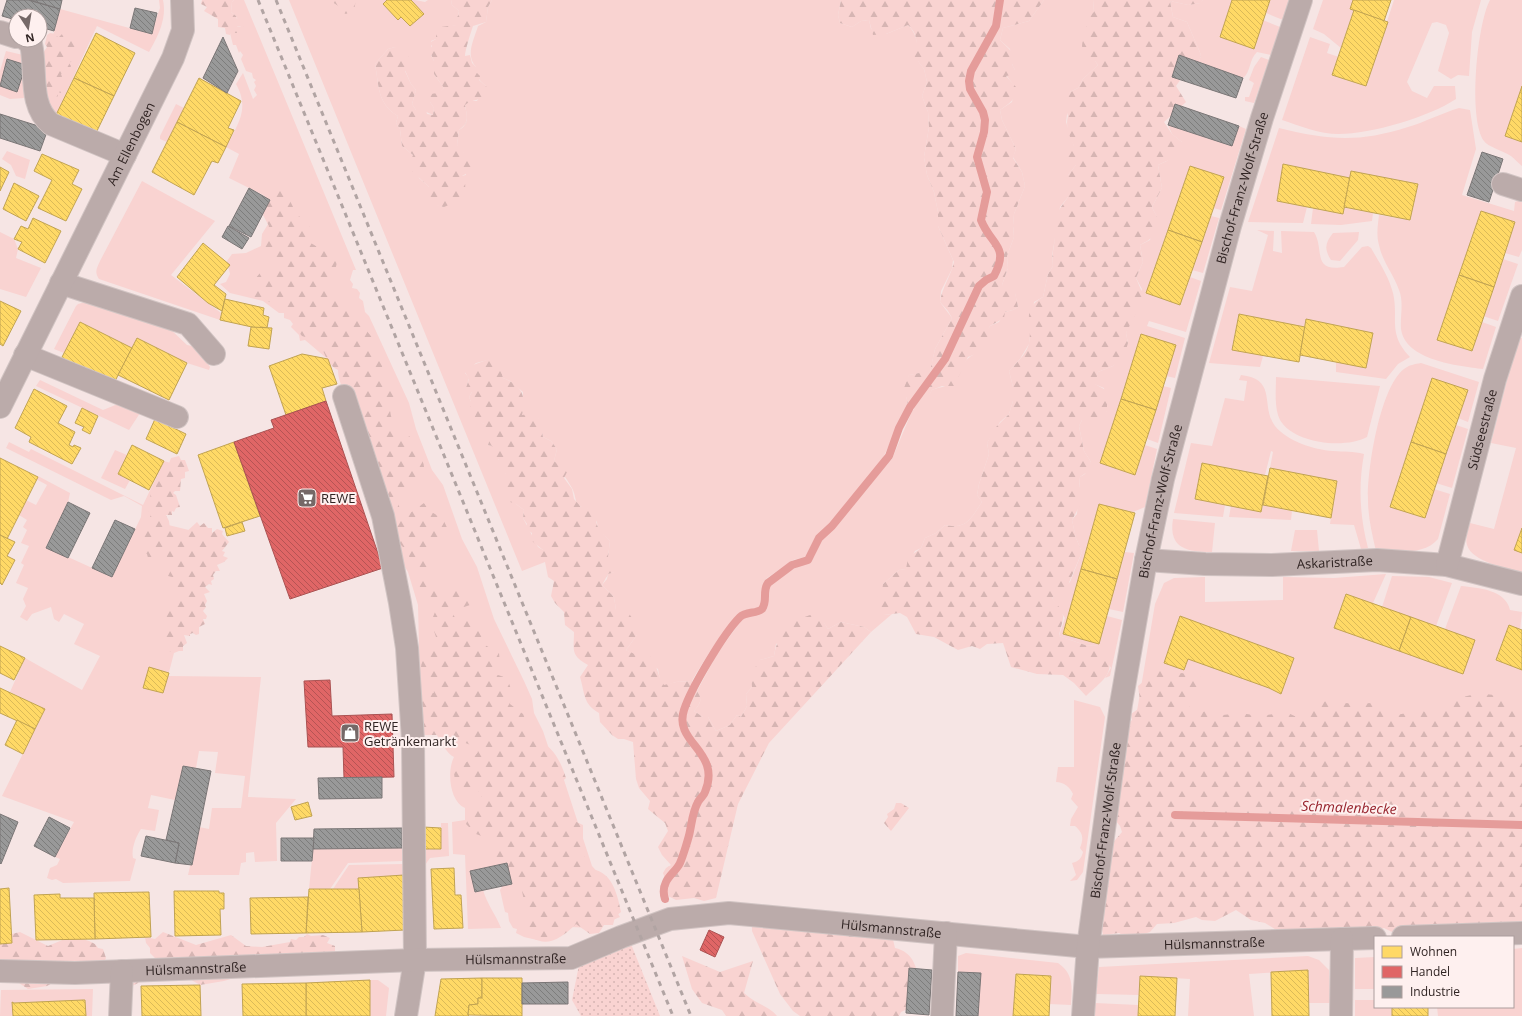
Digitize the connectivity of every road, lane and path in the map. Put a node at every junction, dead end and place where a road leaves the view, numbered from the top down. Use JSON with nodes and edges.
{"nodes":[{"id":1,"x":182,"y":0,"type":"edge"},
{"id":2,"x":1302,"y":0,"type":"edge"},
{"id":3,"x":31,"y":48,"type":"edge"},
{"id":4,"x":125,"y":155,"type":"junction"},
{"id":5,"x":61,"y":283,"type":"junction"},
{"id":6,"x":1522,"y":296,"type":"edge"},
{"id":7,"x":214,"y":354,"type":"dead end"},
{"id":8,"x":25,"y":355,"type":"junction"},
{"id":9,"x":344,"y":396,"type":"dead end"},
{"id":10,"x":0,"y":407,"type":"edge"},
{"id":11,"x":177,"y":417,"type":"dead end"},
{"id":12,"x":1146,"y":560,"type":"junction"},
{"id":13,"x":1447,"y":565,"type":"junction"},
{"id":14,"x":1522,"y":584,"type":"edge"},
{"id":15,"x":946,"y":933,"type":"junction"},
{"id":16,"x":1522,"y":933,"type":"edge"},
{"id":17,"x":1433,"y":936,"type":"edge"},
{"id":18,"x":1374,"y":938,"type":"edge"},
{"id":19,"x":1342,"y":939,"type":"junction"},
{"id":20,"x":1088,"y":947,"type":"junction"},
{"id":21,"x":415,"y":960,"type":"junction"},
{"id":22,"x":0,"y":970,"type":"edge"},
{"id":23,"x":122,"y":971,"type":"junction"},
{"id":24,"x":120,"y":1016,"type":"edge"},
{"id":25,"x":406,"y":1016,"type":"edge"},
{"id":26,"x":942,"y":1016,"type":"edge"},
{"id":27,"x":1083,"y":1016,"type":"edge"},
{"id":28,"x":1341,"y":1016,"type":"edge"}],
"edges":[{"from":1,"to":4,"type":"street","name":"Am Ellenbogen"},
{"from":2,"to":12,"type":"street","name":"Bischof-Franz-Wolf-Straße"},
{"from":3,"to":4,"type":"street"},
{"from":4,"to":5,"type":"street","name":"Am Ellenbogen"},
{"from":5,"to":7,"type":"street"},
{"from":5,"to":8,"type":"street","name":"Am Ellenbogen"},
{"from":6,"to":13,"type":"street","name":"Südseestraße"},
{"from":8,"to":10,"type":"street","name":"Am Ellenbogen"},
{"from":8,"to":11,"type":"street"},
{"from":9,"to":21,"type":"street"},
{"from":12,"to":13,"type":"street","name":"Askaristraße"},
{"from":12,"to":20,"type":"street","name":"Bischof-Franz-Wolf-Straße"},
{"from":13,"to":14,"type":"street","name":"Askaristraße"},
{"from":15,"to":20,"type":"street","name":"Hülsmannstraße"},
{"from":15,"to":21,"type":"street","name":"Hülsmannstraße"},
{"from":15,"to":26,"type":"street"},
{"from":16,"to":17,"type":"street"},
{"from":18,"to":19,"type":"street","name":"Hülsmannstraße"},
{"from":19,"to":20,"type":"street","name":"Hülsmannstraße"},
{"from":19,"to":28,"type":"street"},
{"from":20,"to":27,"type":"street","name":"Bischof-Franz-Wolf-Straße"},
{"from":21,"to":23,"type":"street","name":"Hülsmannstraße"},
{"from":21,"to":25,"type":"street"},
{"from":22,"to":23,"type":"street","name":"Hülsmannstraße"},
{"from":23,"to":24,"type":"street"}]}
